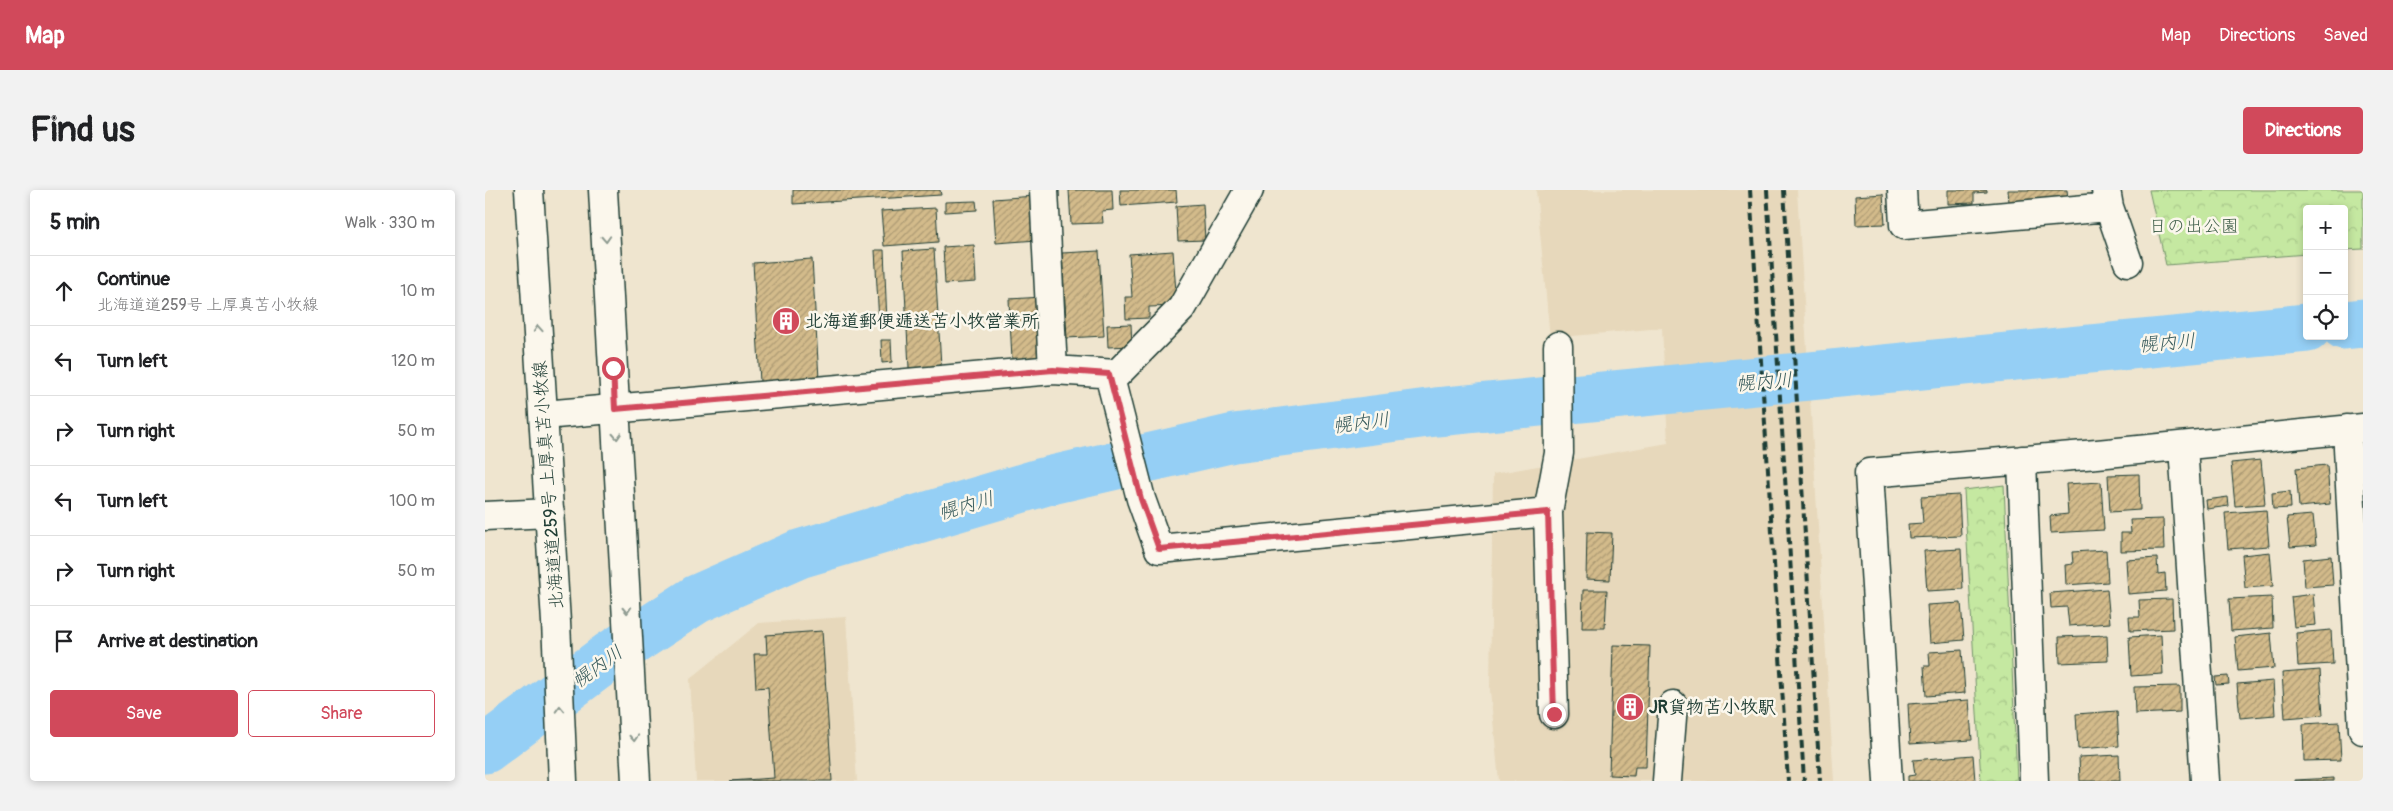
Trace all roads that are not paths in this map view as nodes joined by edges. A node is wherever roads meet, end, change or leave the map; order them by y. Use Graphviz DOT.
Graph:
graph roads {
  1 [pos="529,190"];
  2 [pos="603,190"];
  3 [pos="1044,190"];
  4 [pos="1249,190"];
  5 [pos="1902,190"];
  6 [pos="2107,199"];
  7 [pos="2128,262"];
  8 [pos="1558,346"];
  9 [pos="1053,370"];
  10 [pos="1114,382"];
  11 [pos="615,409"];
  12 [pos="544,415"];
  13 [pos="2355,429"];
  14 [pos="2183,446"];
  15 [pos="2022,460"];
  16 [pos="550,512"];
  17 [pos="1548,512"];
  18 [pos="485,516"];
  19 [pos="1673,705"];
  20 [pos="1554,714"];
  21 [pos="2363,730"];
  22 [pos="562,769"];
  23 [pos="636,781"];
  24 [pos="1667,781"];
  25 [pos="1888,781"];
  26 [pos="2034,781"];
  27 [pos="2205,781"];
  12 -- 1 [label="street, 北海道道259号 上厚真苫小牧線, one-way"];
  2 -- 11 [label="street, one-way"];
  3 -- 9 [label="street"];
  4 -- 10 [label="street"];
  5 -- 6 [label="street"];
  6 -- 7 [label="street"];
  8 -- 17 [label="street"];
  9 -- 10 [label="street"];
  9 -- 11 [label="street"];
  10 -- 17 [label="street"];
  11 -- 12 [label="street"];
  11 -- 23 [label="street, one-way"];
  12 -- 16 [label="street, 北海道道259号 上厚真苫小牧線"];
  13 -- 14 [label="street"];
  13 -- 21 [label="street"];
  14 -- 15 [label="street"];
  14 -- 27 [label="street"];
  15 -- 25 [label="street"];
  15 -- 26 [label="street"];
  16 -- 18 [label="street"];
  22 -- 16 [label="street, 北海道道259号 上厚真苫小牧線, one-way"];
  17 -- 20 [label="street"];
  19 -- 24 [label="street"];
}
